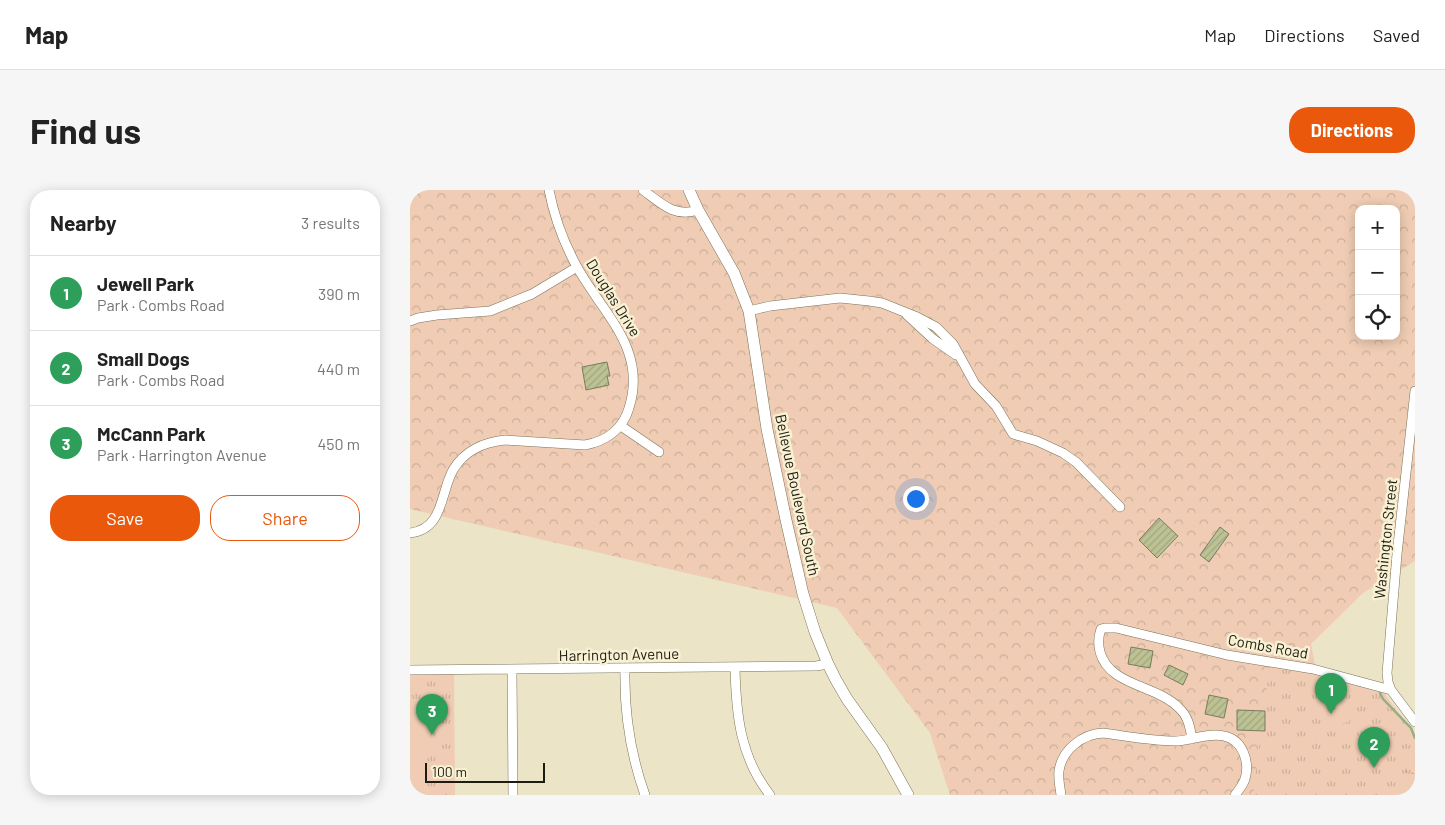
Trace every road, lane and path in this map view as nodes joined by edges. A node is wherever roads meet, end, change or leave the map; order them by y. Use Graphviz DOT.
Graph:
graph roads {
  1 [pos="549,190"];
  2 [pos="643,190"];
  3 [pos="688,190"];
  4 [pos="698,210"];
  5 [pos="577,267"];
  6 [pos="749,311"];
  7 [pos="410,321"];
  8 [pos="1415,390"];
  9 [pos="621,426"];
  10 [pos="659,452"];
  11 [pos="1120,507"];
  12 [pos="410,533"];
  13 [pos="828,664"];
  14 [pos="735,667"];
  15 [pos="625,668"];
  16 [pos="410,670"];
  17 [pos="512,670"];
  18 [pos="1391,690"];
  19 [pos="1415,722"];
  20 [pos="1192,739"];
  21 [pos="1404,772"];
  22 [pos="1415,774"];
  23 [pos="513,795"];
  24 [pos="645,795"];
  25 [pos="770,795"];
  26 [pos="908,795"];
  27 [pos="1061,795"];
  28 [pos="1235,795"];
  1 -- 5 [label="street, Douglas Drive"];
  2 -- 4 [label="street"];
  3 -- 4 [label="street, Bellevue Boulevard South"];
  4 -- 6 [label="street, Bellevue Boulevard South"];
  5 -- 7 [label="street"];
  5 -- 9 [label="street, Douglas Drive"];
  6 -- 11 [label="street"];
  6 -- 13 [label="street, Bellevue Boulevard South"];
  8 -- 18 [label="street, Washington Street"];
  9 -- 10 [label="street"];
  9 -- 12 [label="street"];
  13 -- 14 [label="street, Harrington Avenue"];
  13 -- 26 [label="street, Bellevue Boulevard South"];
  14 -- 15 [label="street, Harrington Avenue"];
  14 -- 25 [label="street"];
  15 -- 17 [label="street, Harrington Avenue"];
  15 -- 24 [label="street"];
  16 -- 17 [label="street, Harrington Avenue"];
  17 -- 23 [label="street"];
  18 -- 19 [label="street"];
  18 -- 20 [label="street, Combs Road"];
  20 -- 27 [label="street"];
  20 -- 28 [label="street"];
  21 -- 22 [label="path"];
}
